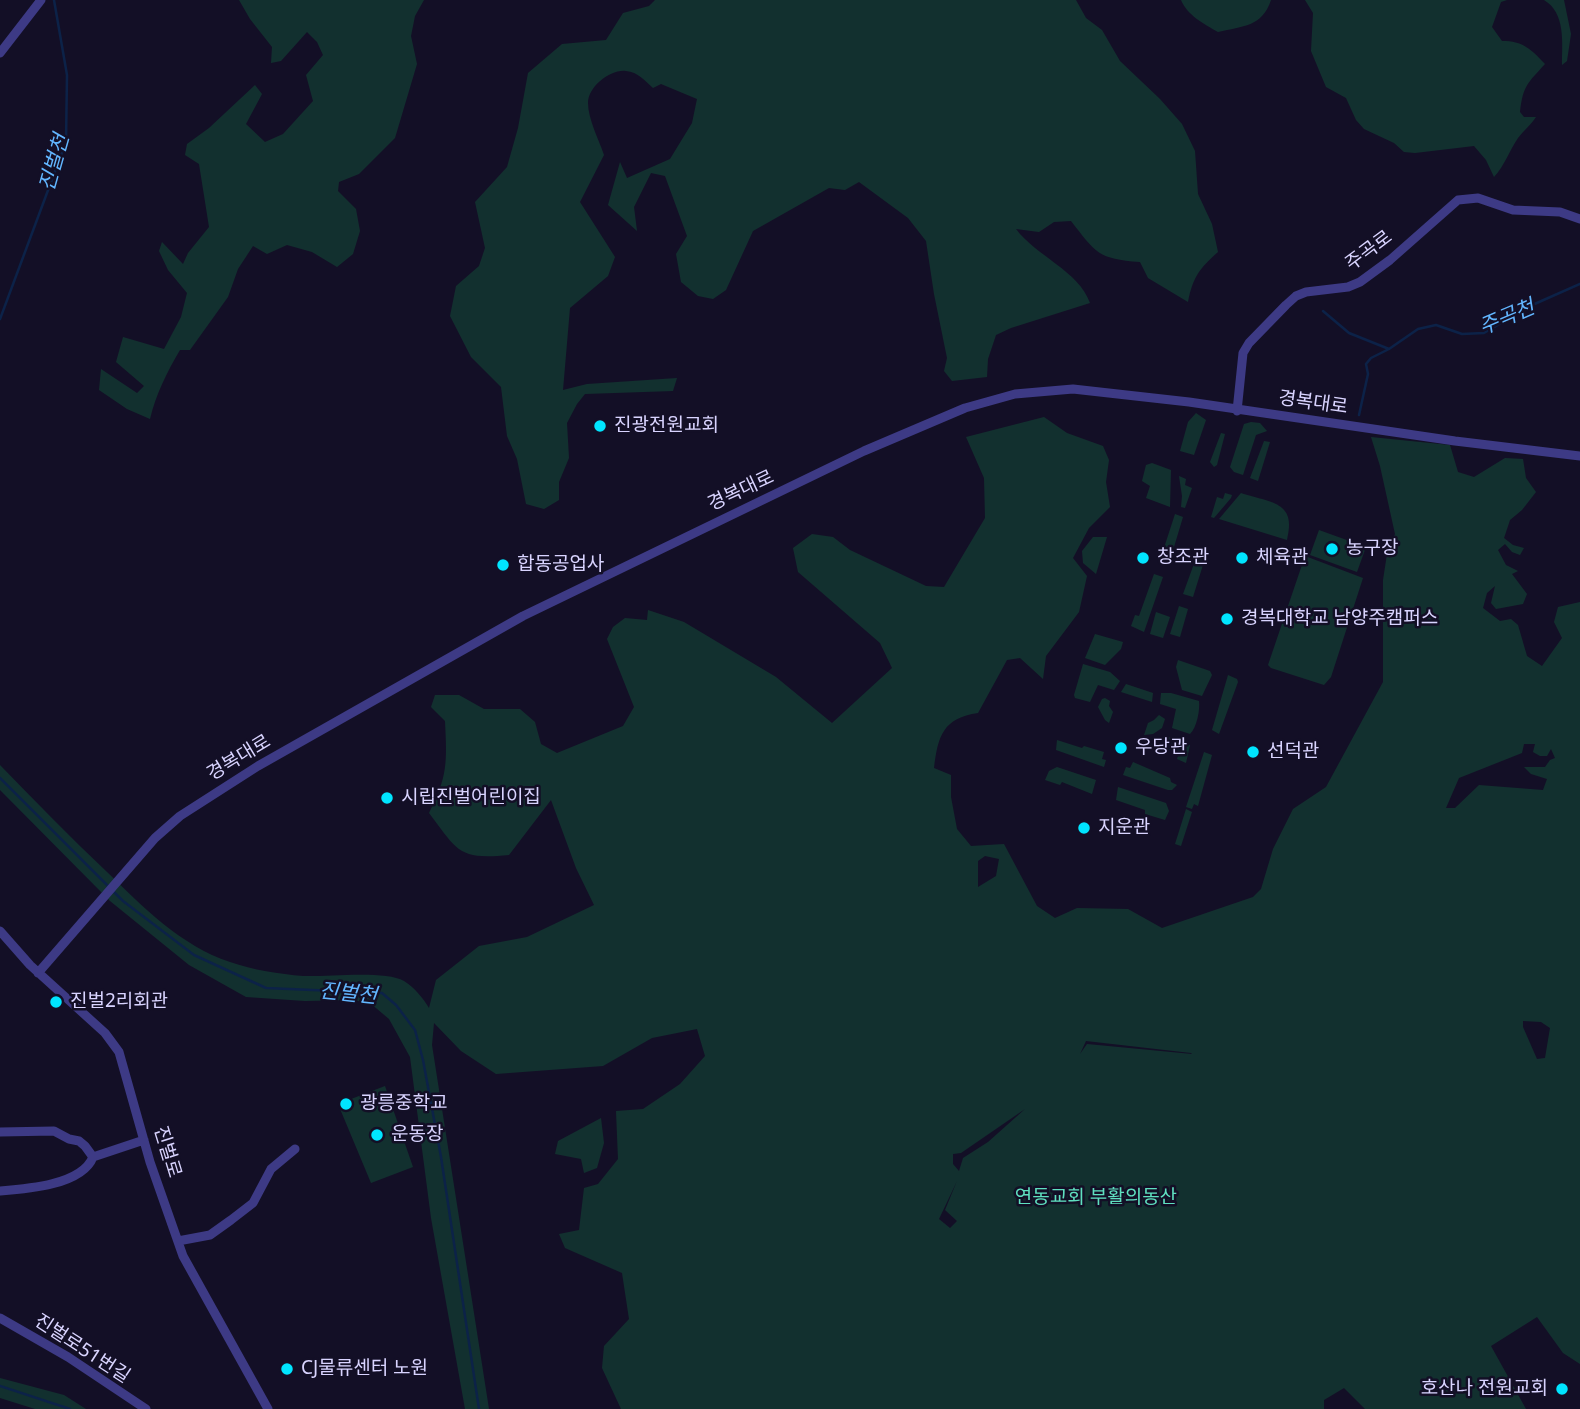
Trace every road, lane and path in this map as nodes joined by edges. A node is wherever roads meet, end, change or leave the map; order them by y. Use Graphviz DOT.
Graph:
graph roads {
  1 [pos="38,4"];
  2 [pos="0,53"];
  3 [pos="1580,219"];
  4 [pos="1237,411"];
  5 [pos="1580,456"];
  6 [pos="0,932"];
  7 [pos="38,973"];
  8 [pos="0,1132"];
  9 [pos="144,1140"];
  10 [pos="295,1149"];
  11 [pos="93,1157"];
  12 [pos="0,1191"];
  13 [pos="178,1241"];
  14 [pos="0,1318"];
  15 [pos="146,1409"];
  16 [pos="268,1409"];
  1 -- 2 [label="street"];
  3 -- 4 [label="street, 주곡로"];
  4 -- 5 [label="street, 경복대로"];
  4 -- 7 [label="street, 경복대로"];
  6 -- 7 [label="street, 진벌로"];
  7 -- 9 [label="street, 진벌로"];
  8 -- 11 [label="street"];
  9 -- 11 [label="street"];
  9 -- 13 [label="street, 진벌로"];
  10 -- 13 [label="street"];
  11 -- 12 [label="street"];
  13 -- 16 [label="street, 진벌로"];
  14 -- 15 [label="street, 진벌로51번길"];
}
